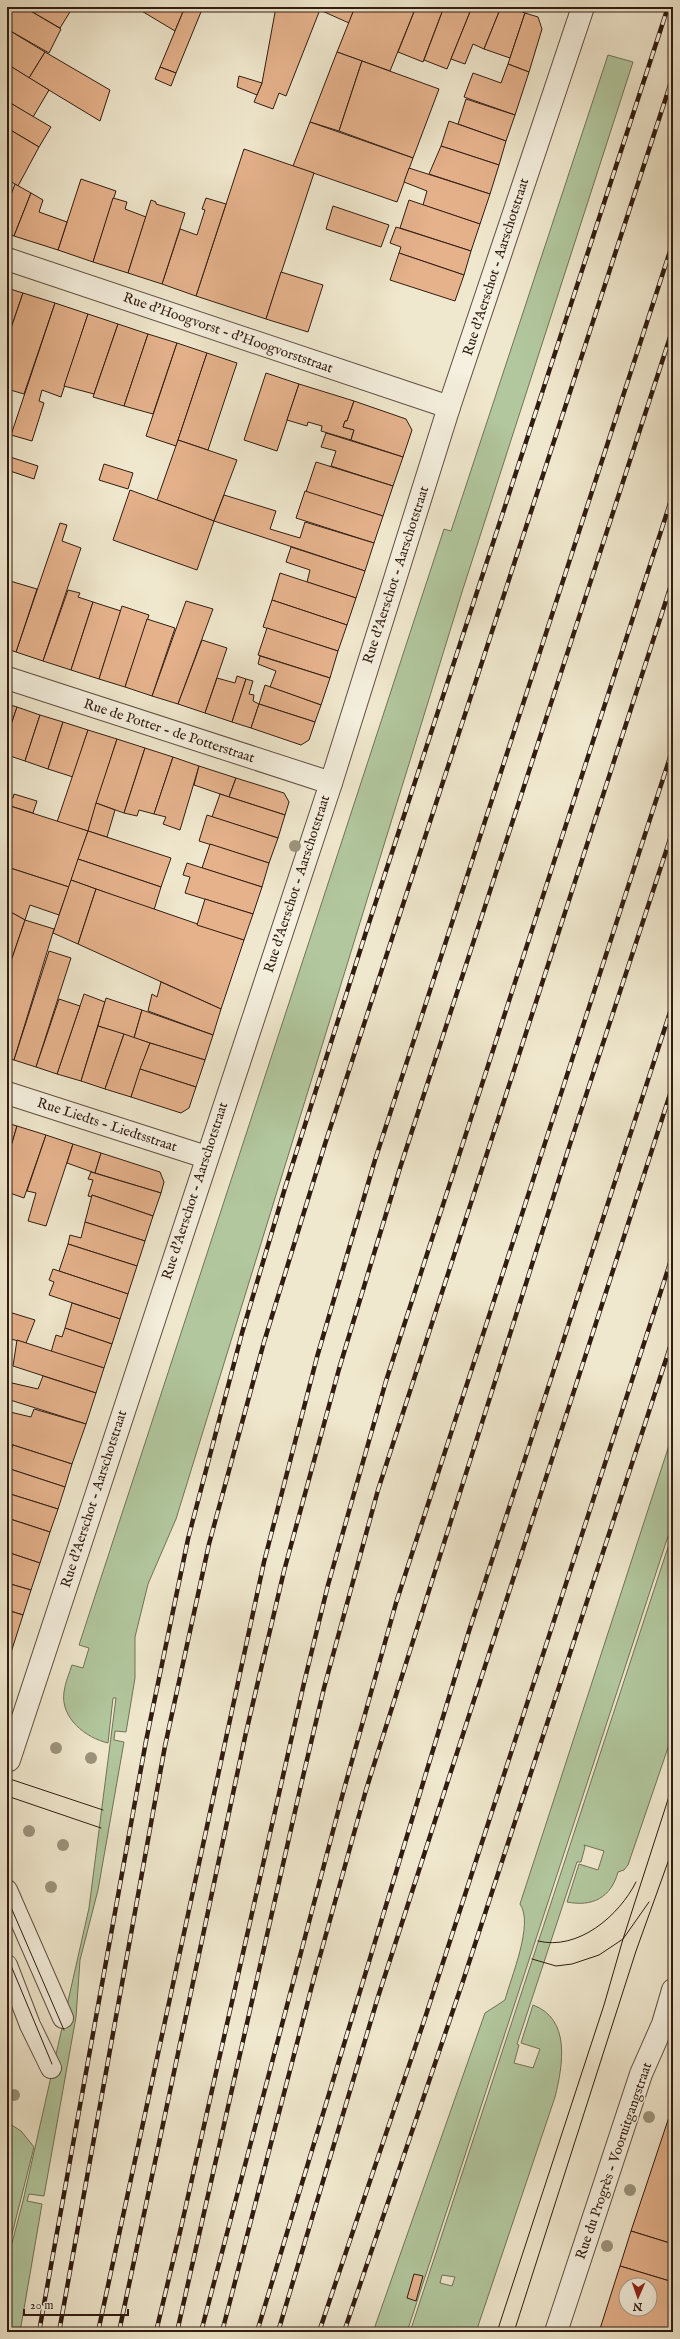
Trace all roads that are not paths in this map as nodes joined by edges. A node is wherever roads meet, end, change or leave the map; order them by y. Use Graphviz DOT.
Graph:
graph roads {
  1 [pos="583,7"];
  2 [pos="7,259"];
  3 [pos="450,407"];
  4 [pos="7,678"];
  5 [pos="331,783"];
  6 [pos="7,1093"];
  7 [pos="206,1157"];
  8 [pos="8,1759"];
  9 [pos="7,1890"];
  10 [pos="7,1965"];
  11 [pos="673,1990"];
  12 [pos="63,2018"];
  13 [pos="51,2068"];
  14 [pos="556,2332"];
  1 -- 3 [label="street, Rue d'Aerschot - Aarschotstraat"];
  2 -- 3 [label="street, Rue d'Hoogvorst - d'Hoogvorststraat"];
  3 -- 5 [label="street, Rue d'Aerschot - Aarschotstraat"];
  4 -- 5 [label="street, Rue de Potter - de Potterstraat"];
  5 -- 7 [label="street, Rue d'Aerschot - Aarschotstraat"];
  6 -- 7 [label="street, Rue Liedts - Liedtsstraat"];
  7 -- 8 [label="street, Rue d'Aerschot - Aarschotstraat"];
  9 -- 12 [label="lane"];
  10 -- 13 [label="lane"];
  11 -- 14 [label="street, Rue du Progrès - Vooruitgangstraat"];
}
